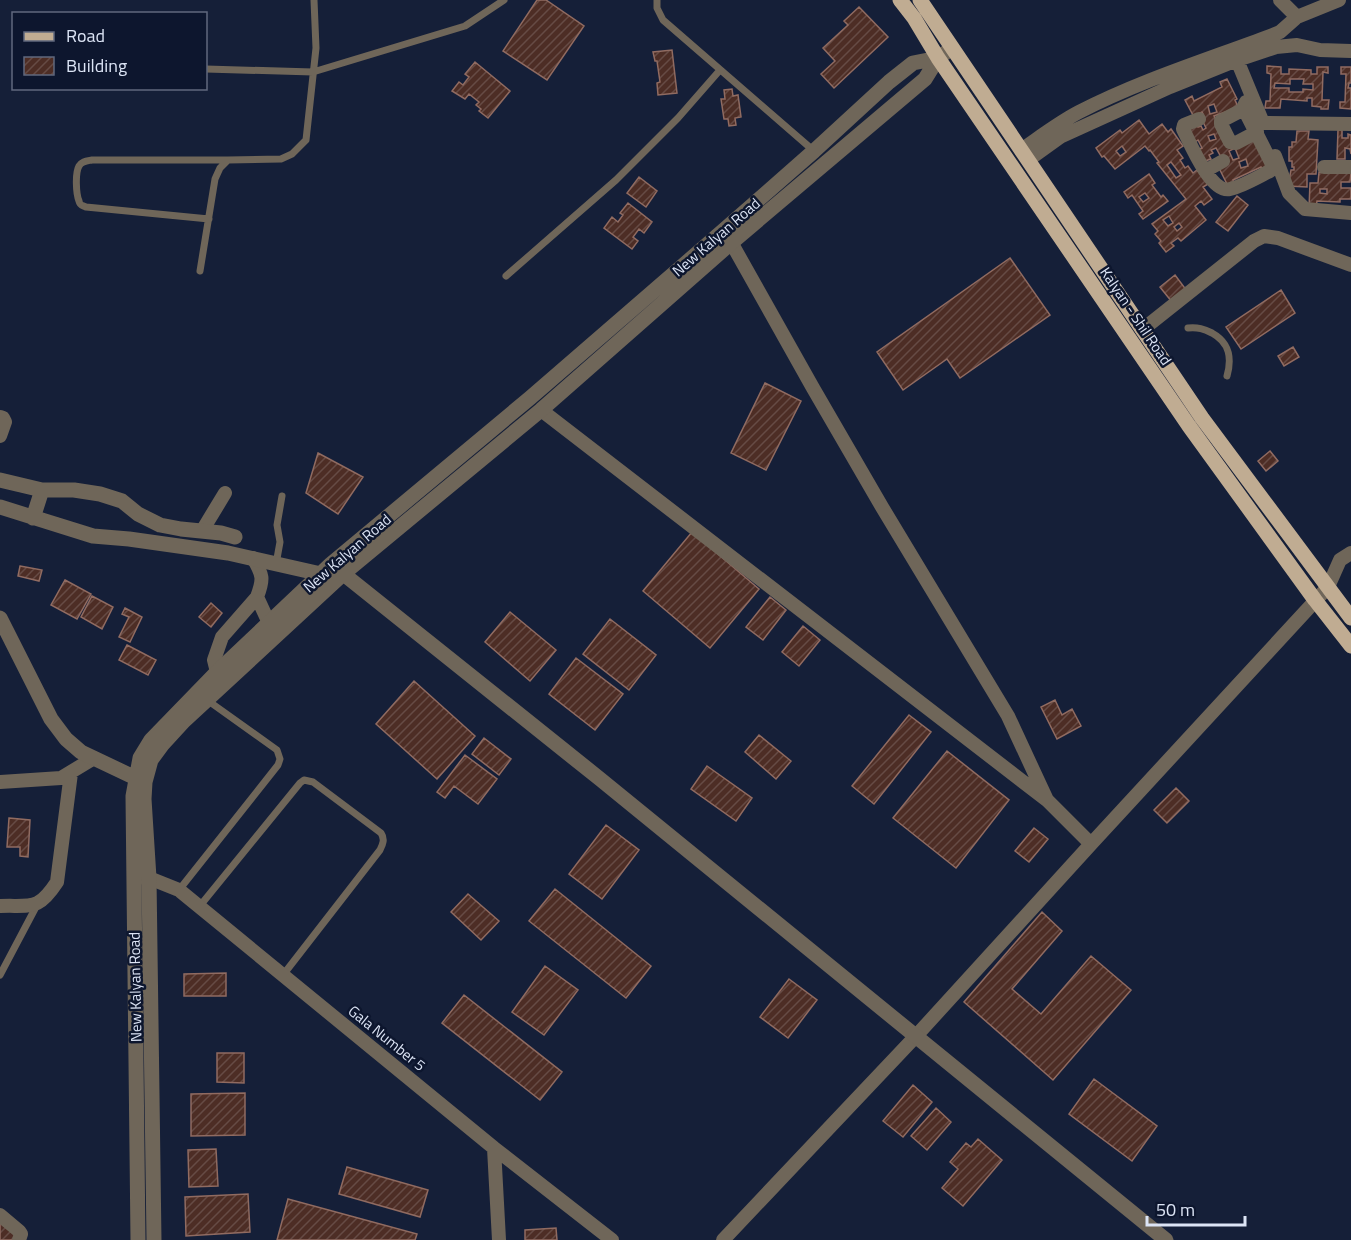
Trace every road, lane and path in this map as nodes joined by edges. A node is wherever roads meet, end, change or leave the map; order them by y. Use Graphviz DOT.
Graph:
graph roads {
  1 [pos="314,0"];
  2 [pos="504,0"];
  3 [pos="657,0"];
  4 [pos="900,0"];
  5 [pos="920,0"];
  6 [pos="1281,0"];
  7 [pos="1339,0"];
  8 [pos="1297,17"];
  9 [pos="952,48"];
  10 [pos="1351,51"];
  11 [pos="938,58"];
  12 [pos="1236,60"];
  13 [pos="207,69"];
  14 [pos="720,70"];
  15 [pos="313,72"];
  16 [pos="1249,104"];
  17 [pos="1199,119"];
  18 [pos="1351,124"];
  19 [pos="1260,128"];
  20 [pos="814,151"];
  21 [pos="1024,155"];
  22 [pos="228,160"];
  23 [pos="1223,161"];
  24 [pos="1324,166"];
  25 [pos="1351,167"];
  26 [pos="1205,171"];
  27 [pos="1351,213"];
  28 [pos="209,219"];
  29 [pos="728,237"];
  30 [pos="1351,265"];
  31 [pos="200,271"];
  32 [pos="507,276"];
  33 [pos="1188,328"];
  34 [pos="1142,330"];
  35 [pos="1227,376"];
  36 [pos="541,410"];
  37 [pos="0,417"];
  38 [pos="0,436"];
  39 [pos="0,480"];
  40 [pos="42,490"];
  41 [pos="225,494"];
  42 [pos="282,496"];
  43 [pos="0,507"];
  44 [pos="33,518"];
  45 [pos="181,529"];
  46 [pos="202,531"];
  47 [pos="235,537"];
  48 [pos="179,546"];
  49 [pos="1351,553"];
  50 [pos="253,558"];
  51 [pos="282,565"];
  52 [pos="332,571"];
  53 [pos="1328,587"];
  54 [pos="257,597"];
  55 [pos="1315,600"];
  56 [pos="298,606"];
  57 [pos="0,618"];
  58 [pos="1351,618"];
  59 [pos="269,623"];
  60 [pos="1351,646"];
  61 [pos="217,672"];
  62 [pos="206,700"];
  63 [pos="94,758"];
  64 [pos="71,773"];
  65 [pos="140,780"];
  66 [pos="0,782"];
  67 [pos="1048,801"];
  68 [pos="1091,844"];
  69 [pos="141,877"];
  70 [pos="179,890"];
  71 [pos="37,905"];
  72 [pos="0,906"];
  73 [pos="199,907"];
  74 [pos="0,975"];
  75 [pos="283,975"];
  76 [pos="916,1036"];
  77 [pos="494,1148"];
  78 [pos="0,1215"];
  79 [pos="19,1240"];
  80 [pos="138,1240"];
  81 [pos="154,1240"];
  82 [pos="499,1240"];
  83 [pos="612,1240"];
  84 [pos="723,1240"];
  85 [pos="1166,1240"];
  1 -- 15 [label="lane"];
  2 -- 15 [label="lane"];
  3 -- 14 [label="lane"];
  4 -- 11 [label="main road, Kalyan - Shil Road"];
  5 -- 9 [label="main road, Kalyan - Shil Road"];
  6 -- 8 [label="street"];
  7 -- 8 [label="street"];
  8 -- 21 [label="street"];
  9 -- 11 [label="street, New Kalyan Road"];
  9 -- 21 [label="main road, Kalyan - Shil Road"];
  10 -- 12 [label="street"];
  11 -- 20 [label="street, New Kalyan Road"];
  11 -- 29 [label="street, New Kalyan Road"];
  11 -- 55 [label="main road, Kalyan - Shil Road"];
  12 -- 16 [label="street"];
  12 -- 21 [label="street"];
  13 -- 15 [label="lane"];
  14 -- 20 [label="lane"];
  14 -- 32 [label="lane"];
  15 -- 22 [label="lane"];
  16 -- 19 [label="street"];
  16 -- 19 [label="street"];
  17 -- 26 [label="street"];
  18 -- 19 [label="street"];
  19 -- 26 [label="street"];
  19 -- 27 [label="street"];
  20 -- 29 [label="street, New Kalyan Road"];
  21 -- 34 [label="main road, Kalyan - Shil Road"];
  22 -- 28 [label="lane"];
  22 -- 28 [label="lane"];
  23 -- 26 [label="street"];
  24 -- 25 [label="street"];
  28 -- 31 [label="lane"];
  29 -- 36 [label="street, New Kalyan Road"];
  29 -- 52 [label="street, New Kalyan Road"];
  29 -- 67 [label="street"];
  30 -- 34 [label="street"];
  33 -- 35 [label="lane"];
  34 -- 53 [label="main road, Kalyan - Shil Road"];
  36 -- 52 [label="street, New Kalyan Road"];
  36 -- 67 [label="street"];
  37 -- 38 [label="street"];
  39 -- 40 [label="street"];
  40 -- 44 [label="street"];
  40 -- 45 [label="street"];
  41 -- 46 [label="street"];
  42 -- 51 [label="lane"];
  43 -- 44 [label="street"];
  44 -- 48 [label="street"];
  45 -- 46 [label="street"];
  45 -- 48 [label="street"];
  46 -- 47 [label="street"];
  48 -- 50 [label="street"];
  49 -- 53 [label="street"];
  50 -- 51 [label="street"];
  50 -- 54 [label="street"];
  51 -- 52 [label="street"];
  52 -- 56 [label="street, New Kalyan Road"];
  52 -- 56 [label="street, New Kalyan Road"];
  52 -- 76 [label="street"];
  53 -- 55 [label="street"];
  53 -- 58 [label="main road, Kalyan - Shil Road"];
  54 -- 59 [label="street"];
  54 -- 61 [label="street"];
  55 -- 60 [label="main road, Kalyan - Shil Road"];
  55 -- 68 [label="street"];
  56 -- 59 [label="street, New Kalyan Road"];
  56 -- 62 [label="street, New Kalyan Road"];
  57 -- 63 [label="street"];
  59 -- 61 [label="street, New Kalyan Road"];
  61 -- 65 [label="street, New Kalyan Road"];
  62 -- 65 [label="street, New Kalyan Road"];
  62 -- 70 [label="lane"];
  63 -- 64 [label="street"];
  63 -- 65 [label="street"];
  64 -- 66 [label="street"];
  64 -- 71 [label="street"];
  65 -- 69 [label="street, New Kalyan Road"];
  67 -- 68 [label="street"];
  68 -- 76 [label="street"];
  69 -- 70 [label="street, Gala Number 5"];
  69 -- 80 [label="street, New Kalyan Road"];
  69 -- 81 [label="street"];
  70 -- 73 [label="street, Gala Number 5"];
  71 -- 72 [label="street"];
  71 -- 74 [label="lane"];
  73 -- 75 [label="street, Gala Number 5"];
  73 -- 75 [label="lane"];
  75 -- 77 [label="street, Gala Number 5"];
  76 -- 84 [label="street"];
  76 -- 85 [label="street"];
  77 -- 82 [label="street"];
  77 -- 83 [label="street, Gala Number 5"];
  78 -- 79 [label="street"];
}
